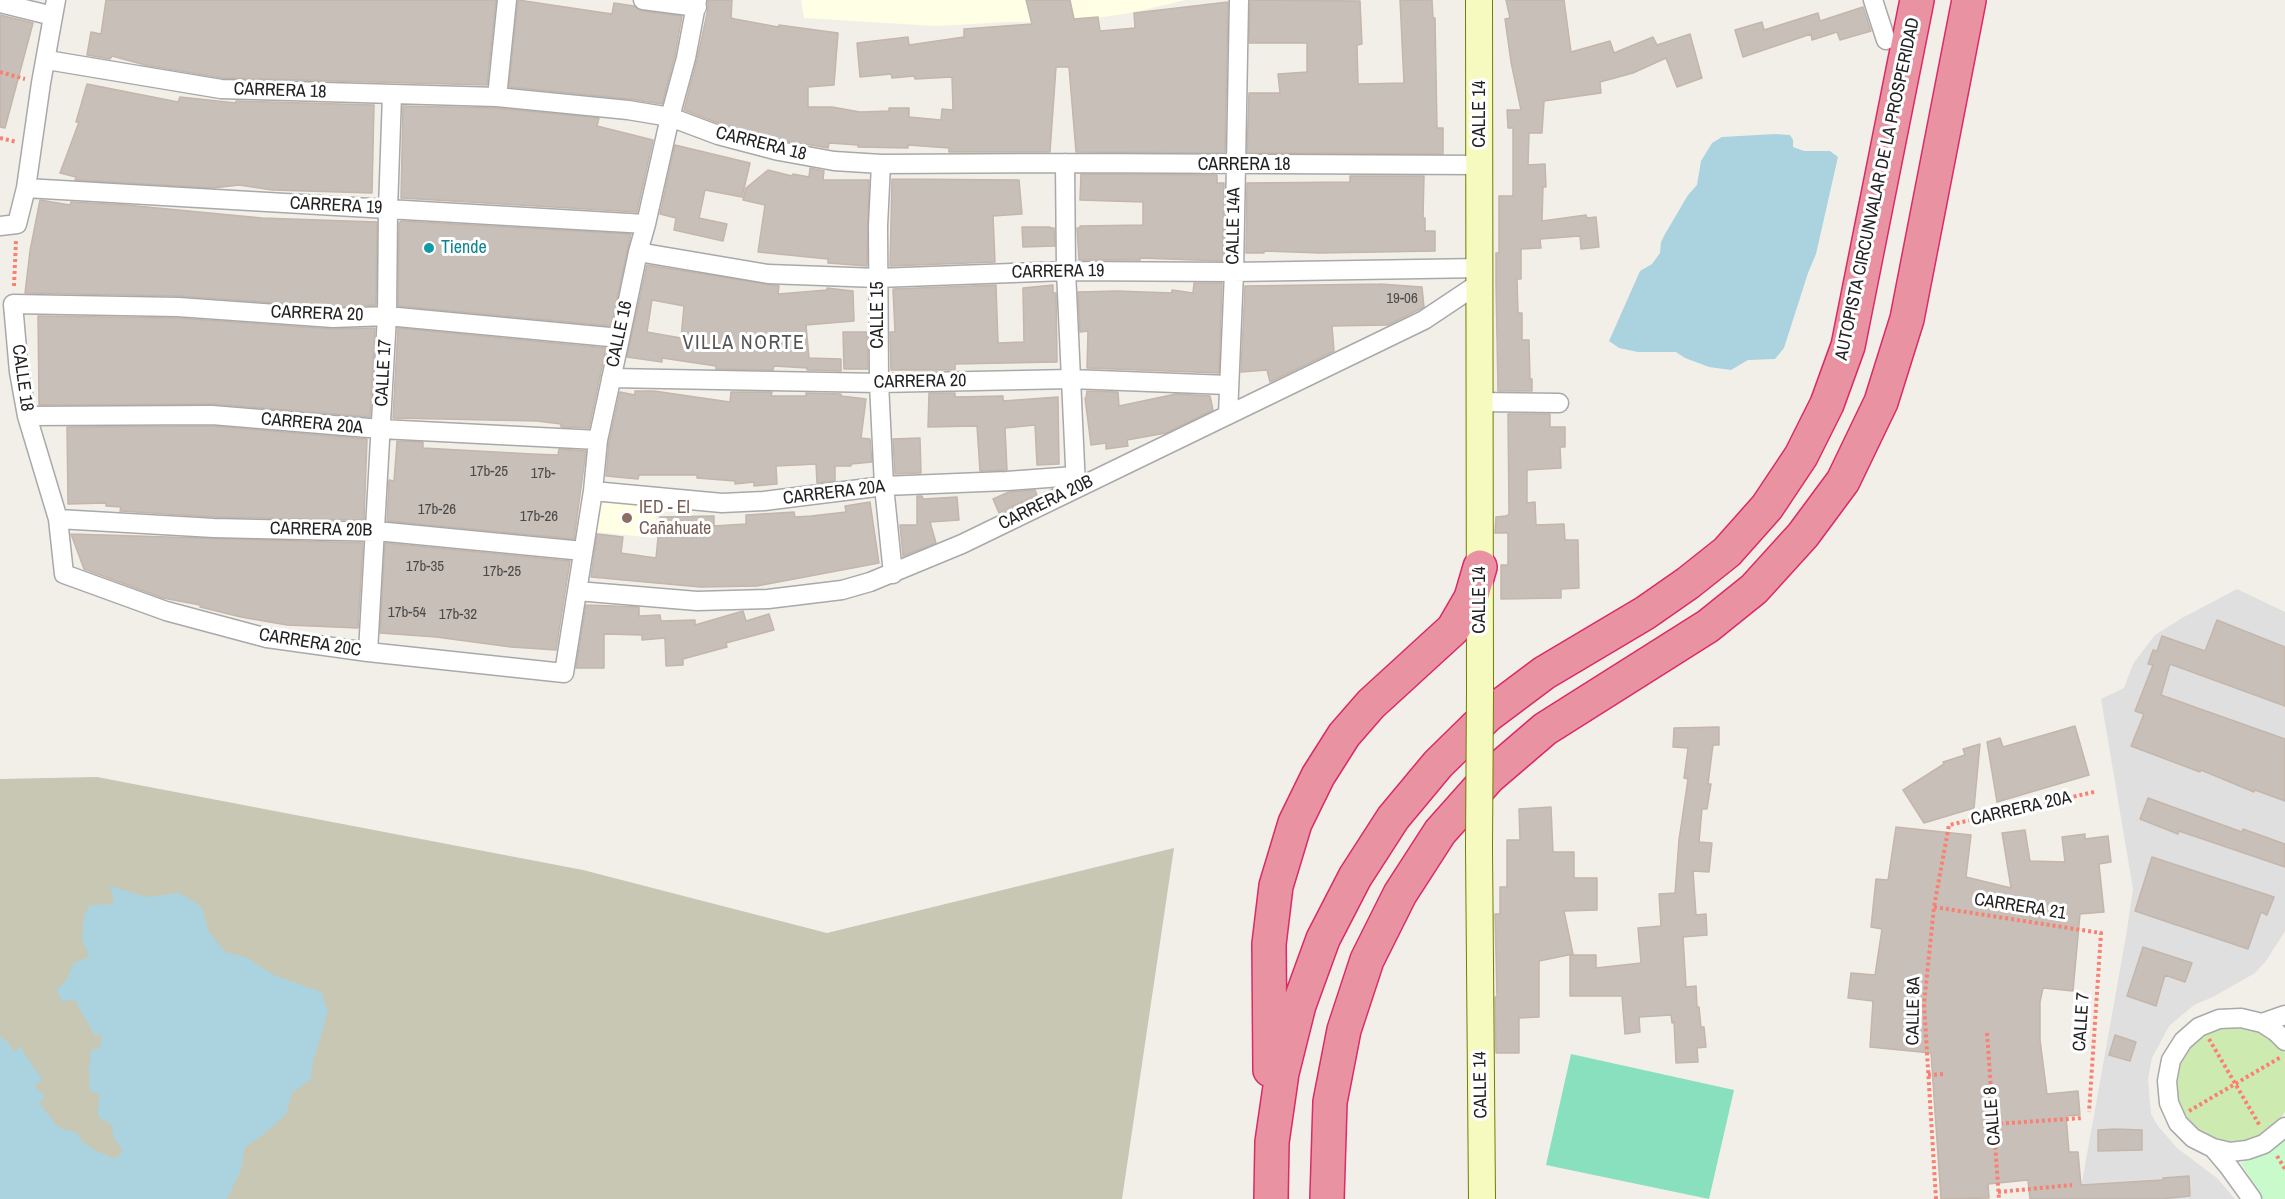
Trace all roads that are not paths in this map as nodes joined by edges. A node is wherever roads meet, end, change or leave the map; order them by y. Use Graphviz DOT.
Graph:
graph roads {
  1 [pos="507,0"];
  2 [pos="643,0"];
  3 [pos="1239,0"];
  4 [pos="1479,0"];
  5 [pos="1873,0"];
  6 [pos="1917,0"];
  7 [pos="1969,0"];
  8 [pos="0,3"];
  9 [pos="697,4"];
  10 [pos="55,8"];
  11 [pos="1886,40"];
  12 [pos="47,60"];
  13 [pos="392,95"];
  14 [pos="497,97"];
  15 [pos="670,117"];
  16 [pos="1065,163"];
  17 [pos="881,164"];
  18 [pos="1235,165"];
  19 [pos="1480,165"];
  20 [pos="26,188"];
  21 [pos="388,209"];
  22 [pos="646,224"];
  23 [pos="9,225"];
  24 [pos="638,252"];
  25 [pos="1066,271"];
  26 [pos="1234,272"];
  27 [pos="1481,275"];
  28 [pos="878,278"];
  29 [pos="12,304"];
  30 [pos="387,315"];
  31 [pos="620,338"];
  32 [pos="611,378"];
  33 [pos="1071,379"];
  34 [pos="879,382"];
  35 [pos="1228,385"];
  36 [pos="1480,402"];
  37 [pos="1558,403"];
  38 [pos="1228,415"];
  39 [pos="27,416"];
  40 [pos="381,429"];
  41 [pos="598,440"];
  42 [pos="1076,482"];
  43 [pos="884,486"];
  44 [pos="593,491"];
  45 [pos="58,519"];
  46 [pos="375,532"];
  47 [pos="583,551"];
  48 [pos="1480,567"];
  49 [pos="64,574"];
  50 [pos="893,574"];
  51 [pos="577,591"];
  52 [pos="368,652"];
  53 [pos="564,673"];
  54 [pos="2285,1015"];
  55 [pos="2262,1023"];
  56 [pos="2285,1041"];
  57 [pos="2285,1127"];
  58 [pos="2213,1148"];
  59 [pos="1271,1199"];
  60 [pos="1327,1199"];
  61 [pos="1482,1199"];
  62 [pos="2252,1199"];
  1 -- 14 [label="street"];
  2 -- 9 [label="street"];
  3 -- 18 [label="street, CALLE 14A"];
  4 -- 19 [label="street, CALLE 14"];
  5 -- 11 [label="street"];
  6 -- 59 [label="highway, AUTOPISTA CIRCUNVALAR DE LA PROSPERIDAD"];
  7 -- 60 [label="highway"];
  8 -- 10 [label="street"];
  9 -- 15 [label="street, CALLE 16"];
  10 -- 12 [label="street"];
  12 -- 13 [label="street, CARRERA 18"];
  12 -- 20 [label="street"];
  13 -- 14 [label="street, CARRERA 18"];
  13 -- 21 [label="street, CALLE 17"];
  14 -- 15 [label="street, CARRERA 18"];
  15 -- 17 [label="street, CARRERA 18"];
  15 -- 22 [label="street, CALLE 16"];
  16 -- 17 [label="street, CARRERA 18"];
  16 -- 18 [label="street, CARRERA 18"];
  16 -- 25 [label="street"];
  17 -- 28 [label="street, CALLE 15"];
  18 -- 19 [label="street, CARRERA 18"];
  18 -- 26 [label="street, CALLE 14A"];
  19 -- 27 [label="street, CALLE 14"];
  20 -- 21 [label="street, CARRERA 19"];
  20 -- 23 [label="street"];
  21 -- 22 [label="street, CARRERA 19"];
  21 -- 30 [label="street, CALLE 17"];
  22 -- 24 [label="street, CALLE 16"];
  24 -- 28 [label="street, CARRERA 19"];
  24 -- 31 [label="street, CALLE 16"];
  25 -- 26 [label="street, CARRERA 19"];
  25 -- 28 [label="street, CARRERA 19"];
  25 -- 33 [label="street"];
  26 -- 27 [label="street, CARRERA 19"];
  26 -- 35 [label="street, CALLE 14A"];
  27 -- 36 [label="street, CALLE 14"];
  27 -- 38 [label="street, CARRERA 20B"];
  28 -- 34 [label="street, CALLE 15"];
  29 -- 30 [label="street, CARRERA 20"];
  29 -- 39 [label="street, CALLE 18"];
  30 -- 31 [label="street, CARRERA 20"];
  30 -- 40 [label="street, CALLE 17"];
  31 -- 32 [label="street, CALLE 16"];
  32 -- 34 [label="street, CARRERA 20"];
  32 -- 41 [label="street, CALLE 16"];
  33 -- 34 [label="street, CARRERA 20"];
  33 -- 35 [label="street, CARRERA 20"];
  33 -- 42 [label="street"];
  34 -- 43 [label="street, CALLE 15"];
  35 -- 38 [label="street, CALLE 14A"];
  36 -- 37 [label="street"];
  36 -- 48 [label="street, CALLE 14"];
  38 -- 42 [label="street, CARRERA 20B"];
  39 -- 40 [label="street, CARRERA 20A"];
  39 -- 45 [label="street, CALLE 18"];
  40 -- 41 [label="street, CARRERA 20A"];
  40 -- 46 [label="street, CALLE 17"];
  41 -- 44 [label="street, CALLE 16"];
  42 -- 43 [label="street, CARRERA 20A"];
  42 -- 50 [label="street, CARRERA 20B"];
  43 -- 44 [label="street, CARRERA 20A"];
  43 -- 50 [label="street, CALLE 15"];
  44 -- 47 [label="street, CALLE 16"];
  45 -- 46 [label="street, CARRERA 20B"];
  45 -- 49 [label="street, CALLE 18"];
  46 -- 47 [label="street, CARRERA 20B"];
  46 -- 52 [label="street, CALLE 17"];
  47 -- 51 [label="street, CALLE 16"];
  48 -- 59 [label="highway"];
  48 -- 61 [label="street, CALLE 14, bridge"];
  49 -- 52 [label="street, CARRERA 20C"];
  50 -- 51 [label="street, CARRERA 20B"];
  51 -- 53 [label="street, CALLE 16"];
  52 -- 53 [label="street, CARRERA 20C"];
  54 -- 55 [label="street"];
  55 -- 56 [label="street"];
  55 -- 58 [label="street"];
  57 -- 58 [label="street"];
  58 -- 62 [label="street"];
}
